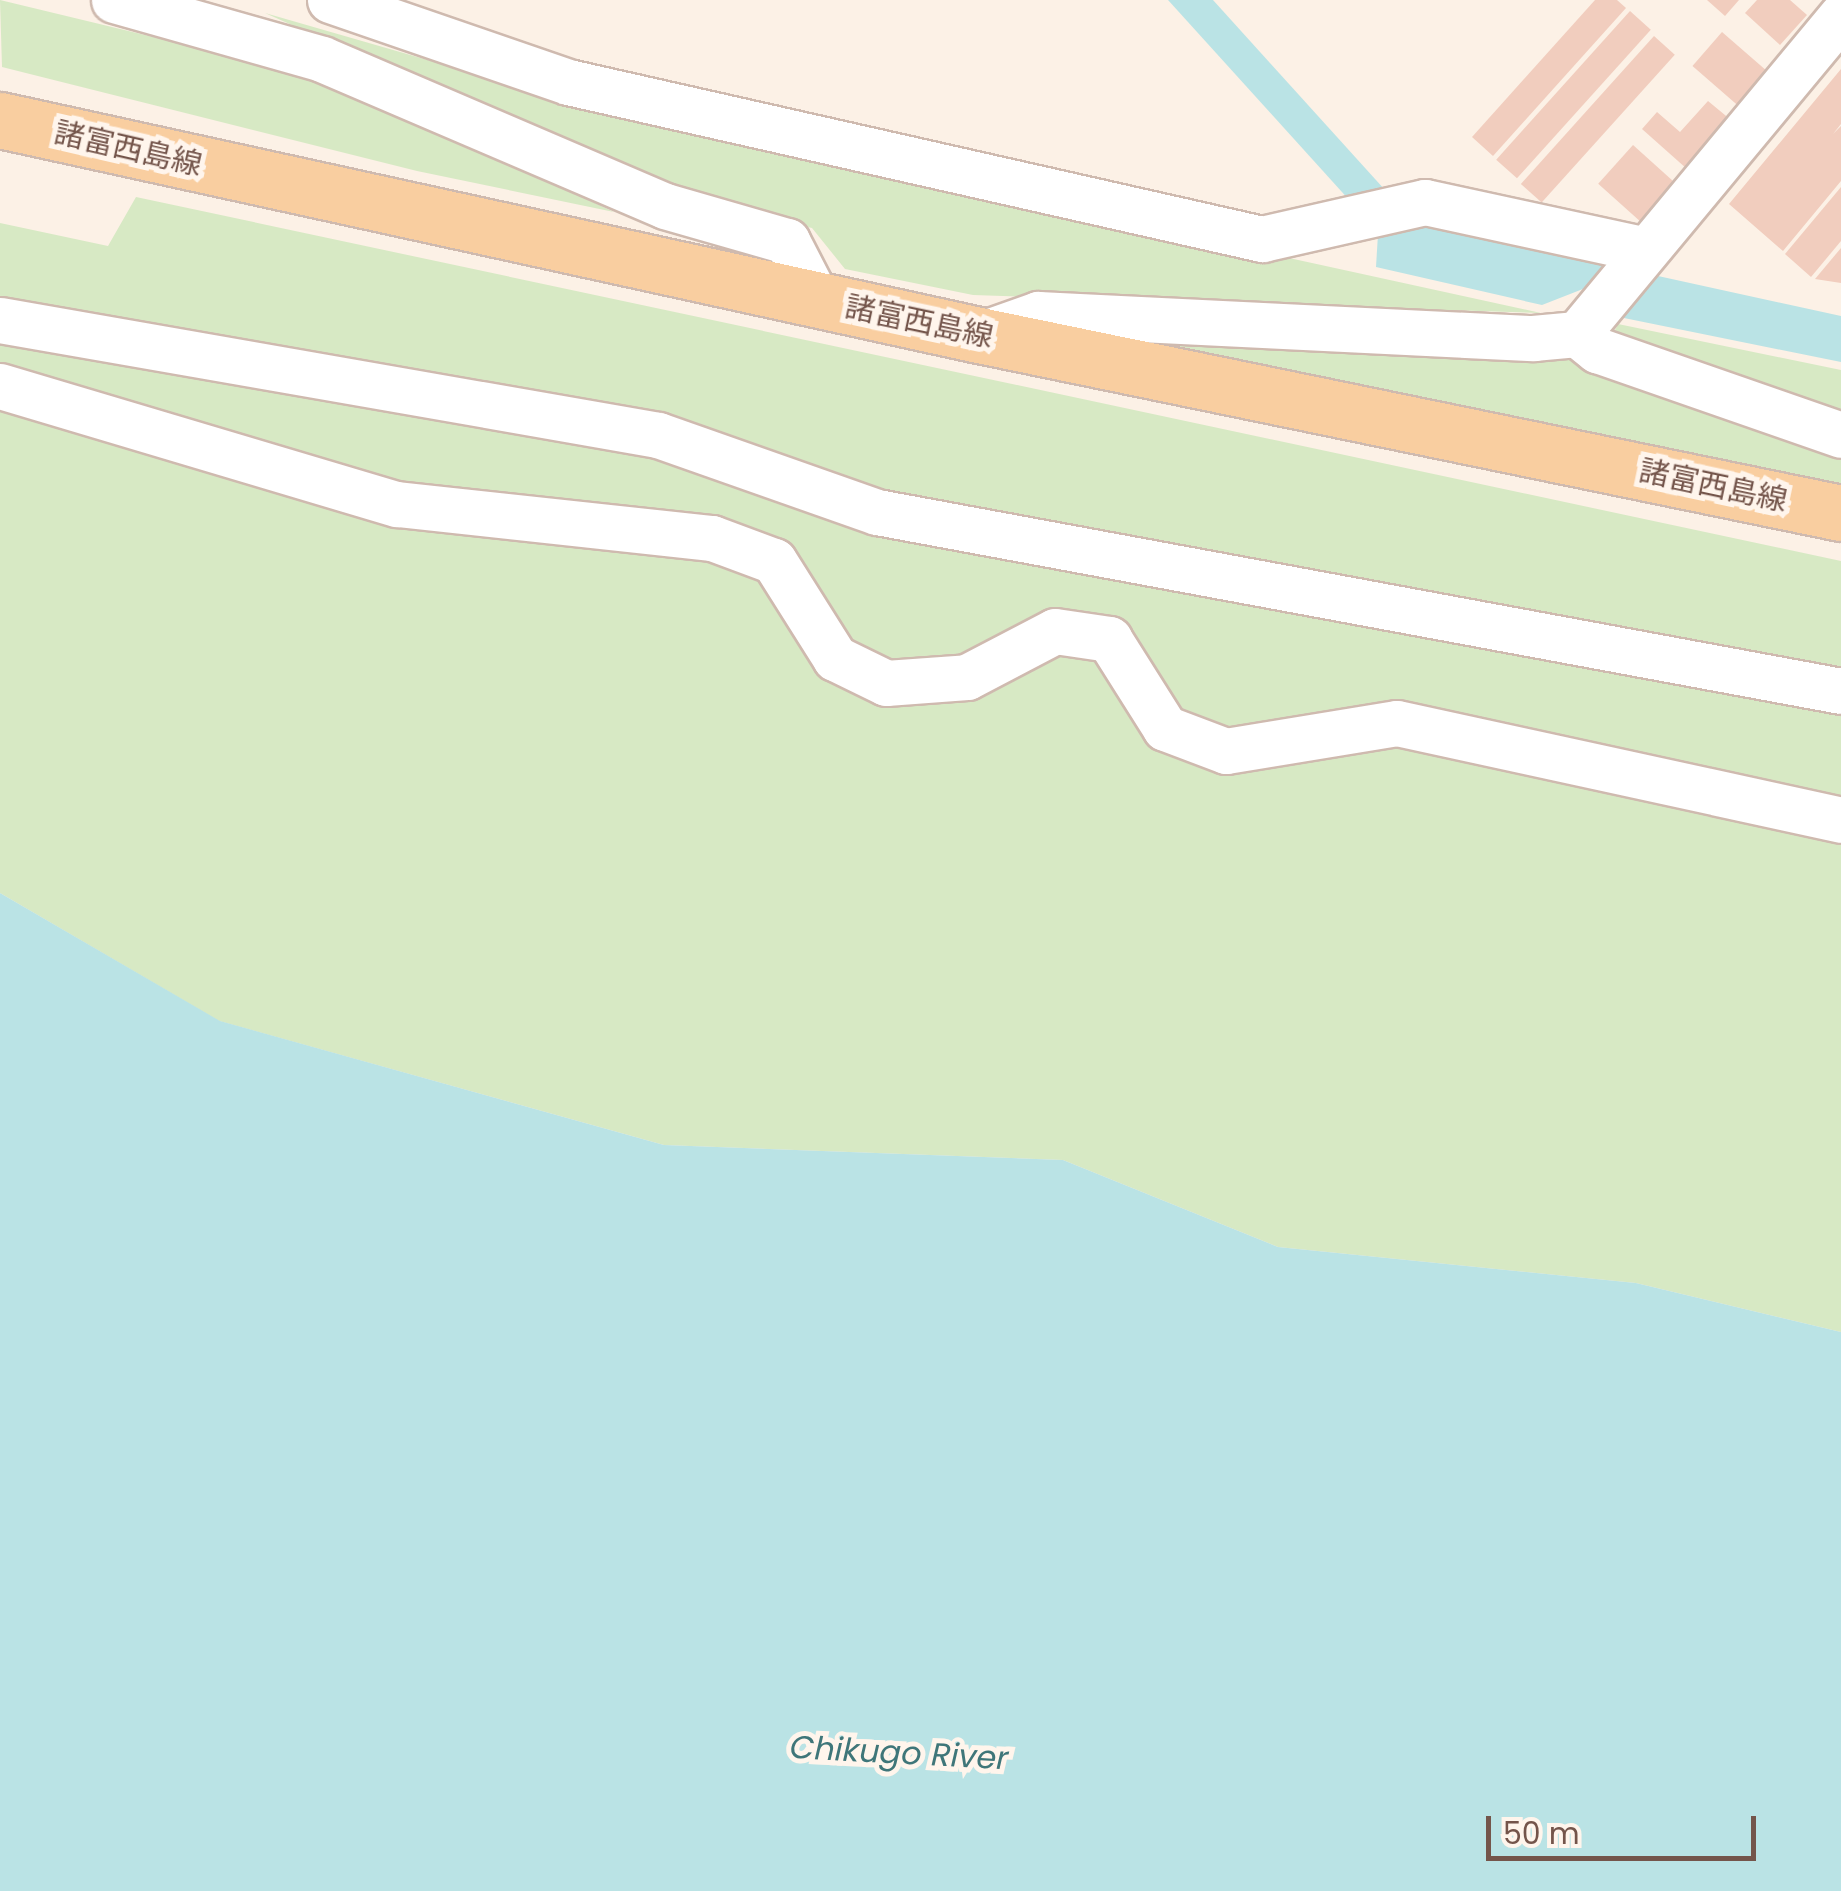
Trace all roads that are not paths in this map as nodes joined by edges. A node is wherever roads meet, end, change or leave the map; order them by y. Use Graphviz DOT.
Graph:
graph roads {
  1 [pos="330,0"];
  2 [pos="129,2"];
  3 [pos="1841,16"];
  4 [pos="0,120"];
  5 [pos="1610,289"];
  6 [pos="816,300"];
  7 [pos="0,320"];
  8 [pos="979,335"];
  9 [pos="0,386"];
  10 [pos="1841,435"];
  11 [pos="1841,513"];
  12 [pos="1841,692"];
  13 [pos="1841,820"];
  1 -- 5 [label="street"];
  2 -- 6 [label="street"];
  3 -- 5 [label="street"];
  4 -- 6 [label="main road, 諸富西島線"];
  5 -- 8 [label="street"];
  5 -- 10 [label="street"];
  6 -- 8 [label="main road, 諸富西島線"];
  7 -- 12 [label="street"];
  8 -- 11 [label="main road, 諸富西島線"];
  9 -- 13 [label="street"];
}
